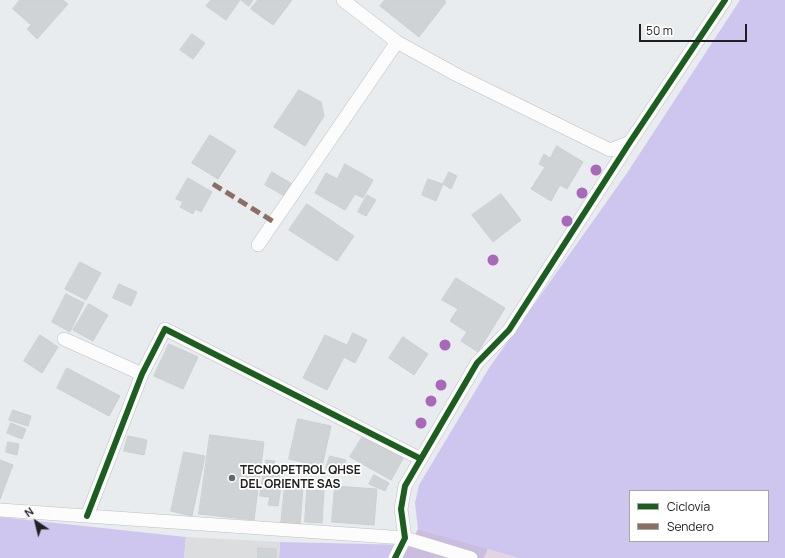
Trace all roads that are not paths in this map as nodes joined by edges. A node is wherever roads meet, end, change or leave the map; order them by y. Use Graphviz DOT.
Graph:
graph roads {
  1 [pos="343,0"];
  2 [pos="725,0"];
  3 [pos="397,42"];
  4 [pos="630,142"];
  5 [pos="610,150"];
  6 [pos="610,174"];
  7 [pos="258,245"];
  8 [pos="64,339"];
  9 [pos="142,374"];
  10 [pos="421,459"];
  11 [pos="0,510"];
  12 [pos="87,516"];
  13 [pos="405,538"];
  14 [pos="395,558"];
  15 [pos="471,558"];
  1 -- 3 [label="street"];
  2 -- 4 [label="street"];
  3 -- 5 [label="street"];
  3 -- 7 [label="street"];
  4 -- 5 [label="street"];
  4 -- 6 [label="street"];
  5 -- 6 [label="street"];
  6 -- 10 [label="street"];
  8 -- 9 [label="street"];
  9 -- 10 [label="street"];
  9 -- 12 [label="street"];
  10 -- 13 [label="street"];
  11 -- 12 [label="street"];
  12 -- 13 [label="street"];
  13 -- 14 [label="street"];
  13 -- 15 [label="street"];
}
